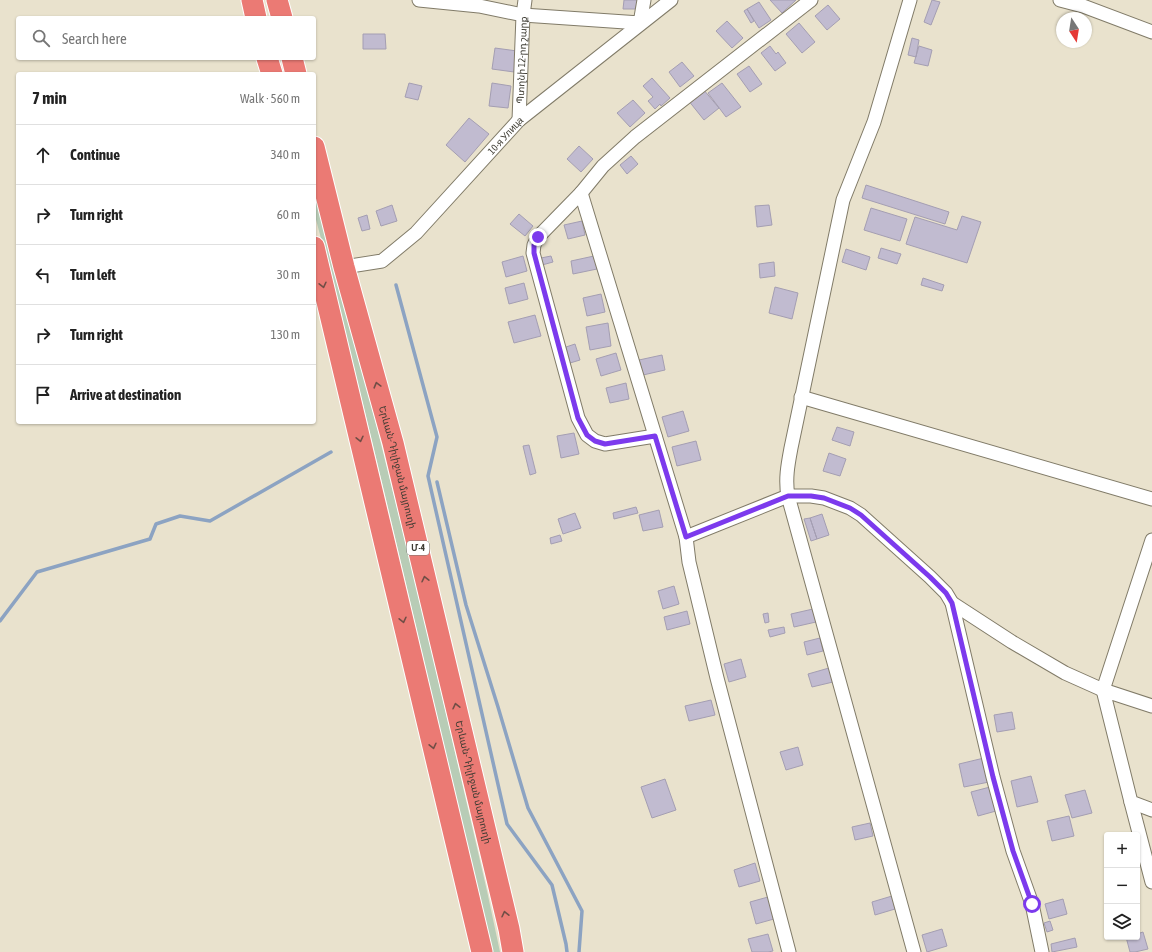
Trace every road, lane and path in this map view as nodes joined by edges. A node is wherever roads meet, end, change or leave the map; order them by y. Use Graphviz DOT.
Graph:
graph roads {
  1 [pos="252,0"];
  2 [pos="277,0"];
  3 [pos="419,0"];
  4 [pos="525,0"];
  5 [pos="644,0"];
  6 [pos="671,0"];
  7 [pos="811,0"];
  8 [pos="910,0"];
  9 [pos="1060,0"];
  10 [pos="523,15"];
  11 [pos="256,16"];
  12 [pos="281,16"];
  13 [pos="640,23"];
  14 [pos="1152,32"];
  15 [pos="268,60"];
  16 [pos="292,60"];
  17 [pos="271,72"];
  18 [pos="296,72"];
  19 [pos="519,120"];
  20 [pos="316,155"];
  21 [pos="581,192"];
  22 [pos="316,255"];
  23 [pos="344,267"];
  24 [pos="801,397"];
  25 [pos="655,436"];
  26 [pos="788,496"];
  27 [pos="1152,499"];
  28 [pos="686,537"];
  29 [pos="1152,540"];
  30 [pos="952,603"];
  31 [pos="1103,690"];
  32 [pos="1152,706"];
  33 [pos="1131,802"];
  34 [pos="1152,810"];
  35 [pos="1152,882"];
  36 [pos="482,952"];
  37 [pos="513,952"];
  38 [pos="790,952"];
  39 [pos="914,952"];
  40 [pos="1042,952"];
  1 -- 11 [label="highway"];
  2 -- 12 [label="highway"];
  3 -- 10 [label="street"];
  4 -- 10 [label="street, Պտղնի 12-րդ շարք"];
  5 -- 13 [label="street"];
  6 -- 13 [label="street, 10-я Улица"];
  7 -- 21 [label="street"];
  8 -- 24 [label="street"];
  9 -- 14 [label="street"];
  10 -- 13 [label="street"];
  10 -- 19 [label="street, Պտղնի 12-րդ շարք"];
  13 -- 19 [label="street, 10-я Улица"];
  15 -- 17 [label="highway"];
  16 -- 18 [label="highway"];
  19 -- 23 [label="street, 10-я Улица"];
  20 -- 23 [label="highway, Երևան-Դիլիջան մայրուղի / Մ-4"];
  21 -- 25 [label="street"];
  21 -- 25 [label="street"];
  22 -- 36 [label="highway, one-way"];
  37 -- 23 [label="highway, Երևան-Դիլիջան մայրուղի / Մ-4, one-way"];
  24 -- 26 [label="street"];
  24 -- 27 [label="street"];
  25 -- 28 [label="street"];
  26 -- 28 [label="street"];
  26 -- 30 [label="street"];
  26 -- 39 [label="street"];
  28 -- 38 [label="street"];
  29 -- 31 [label="street"];
  30 -- 31 [label="street"];
  30 -- 40 [label="street"];
  31 -- 32 [label="street"];
  31 -- 33 [label="street"];
  33 -- 34 [label="street"];
  33 -- 35 [label="street"];
}
